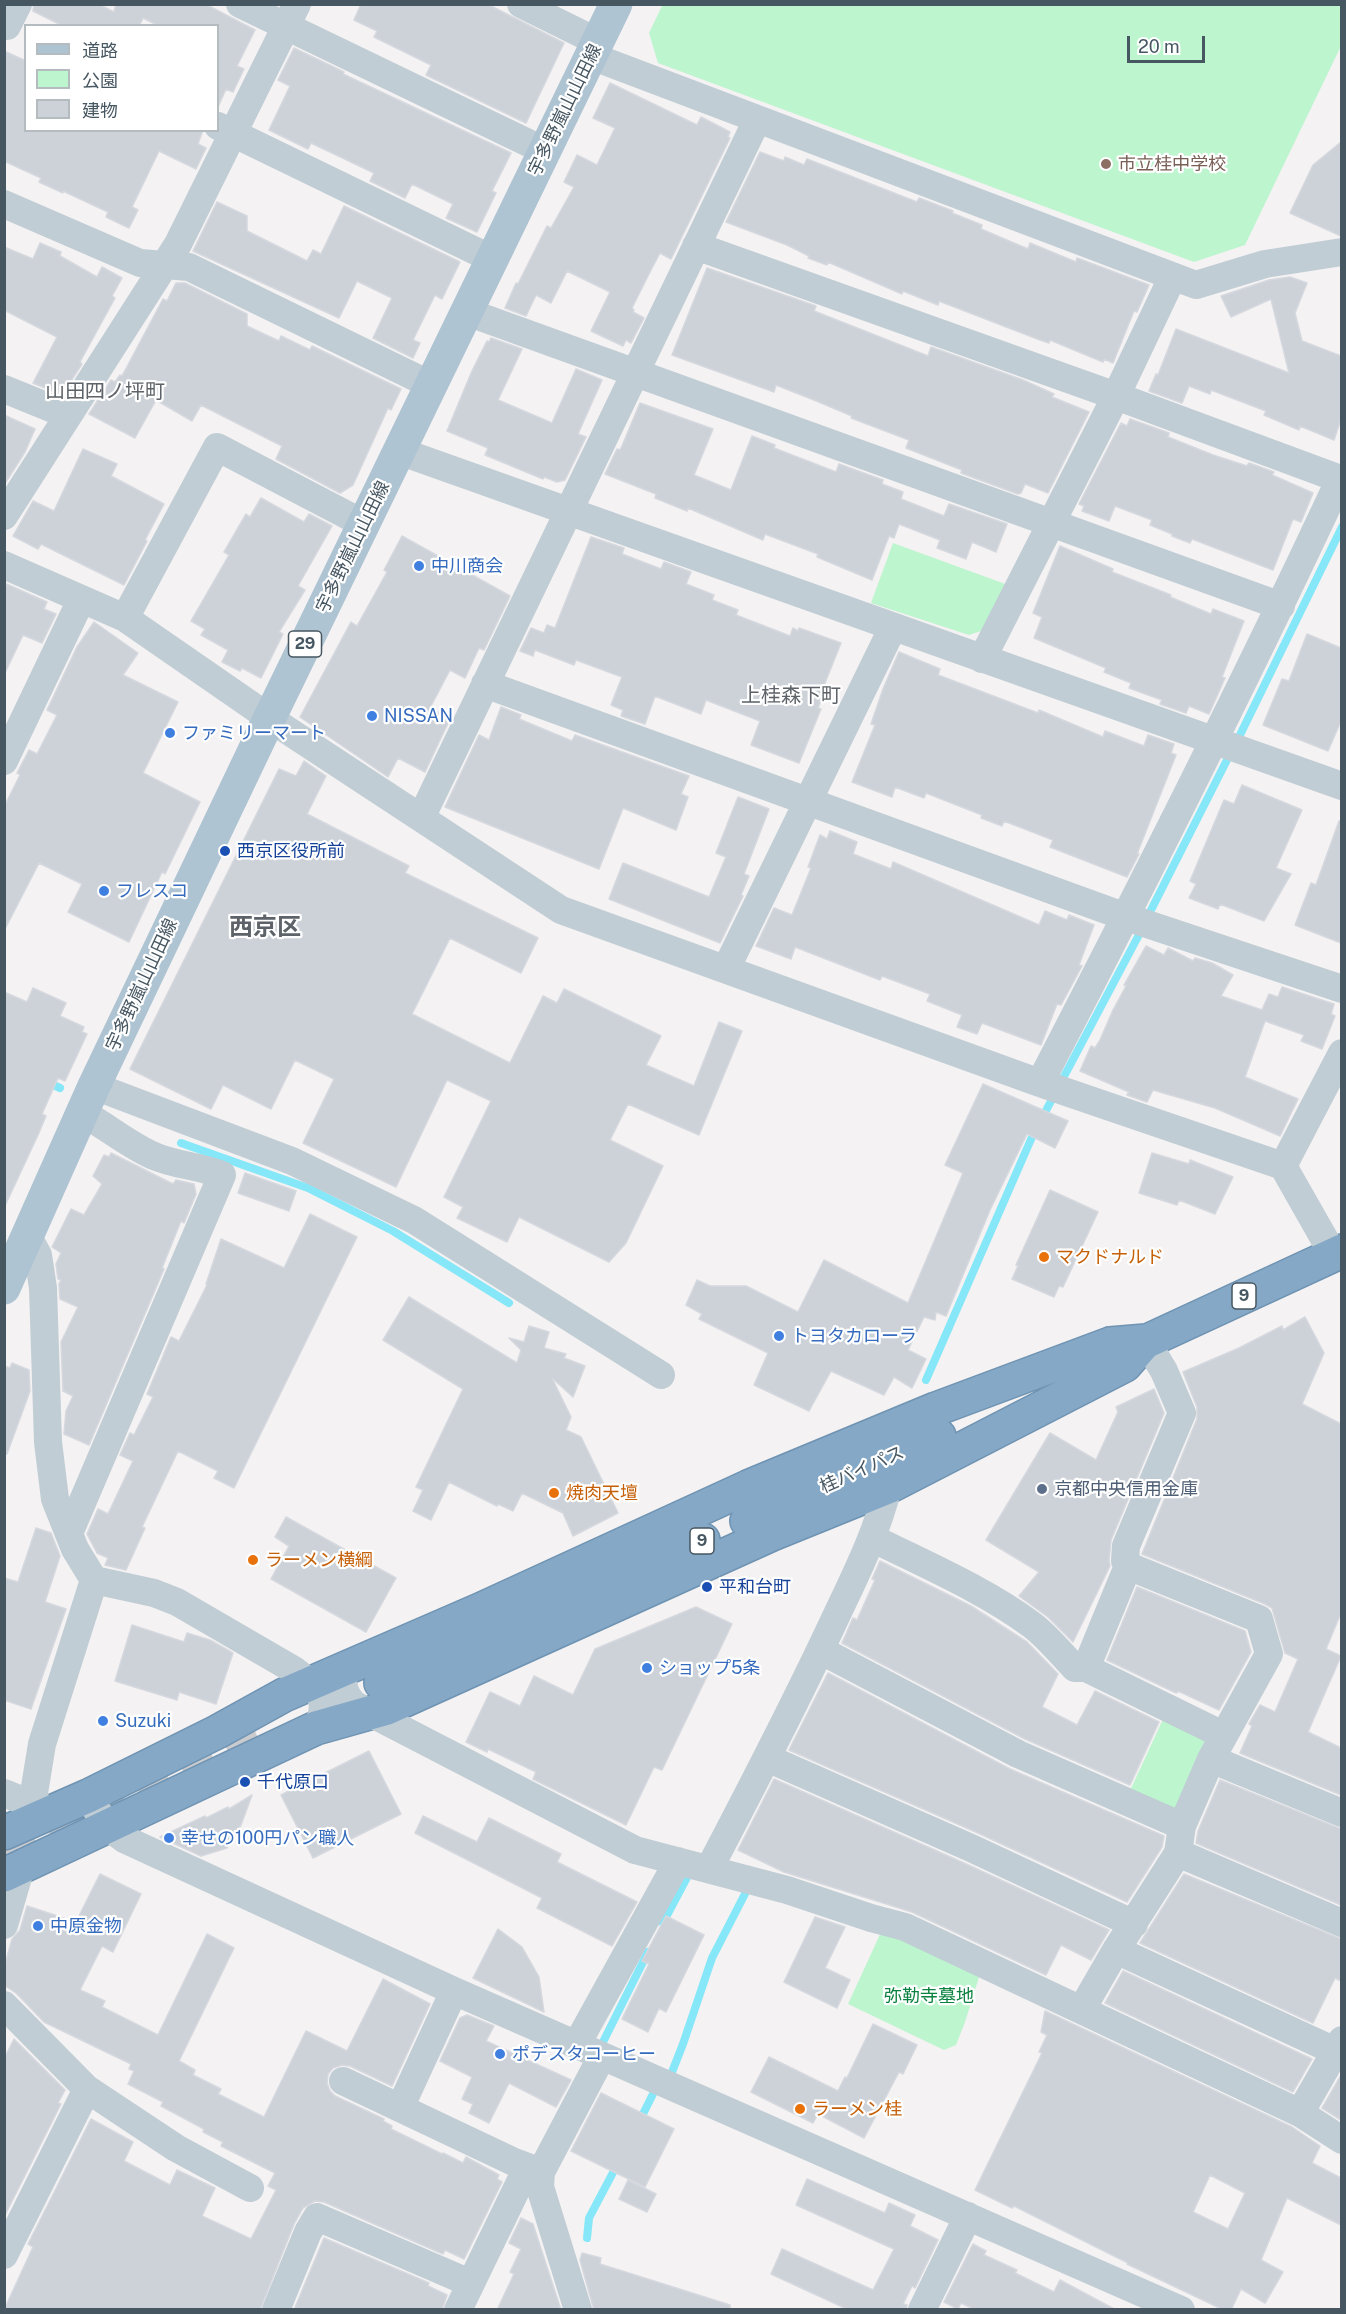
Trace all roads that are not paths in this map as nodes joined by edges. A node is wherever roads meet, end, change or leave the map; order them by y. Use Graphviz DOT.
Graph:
graph roads {
  1 [pos="240,4"];
  2 [pos="521,4"];
  3 [pos="616,4"];
  4 [pos="292,16"];
  5 [pos="595,49"];
  6 [pos="757,120"];
  7 [pos="225,130"];
  8 [pos="545,151"];
  9 [pos="4,204"];
  10 [pos="696,246"];
  11 [pos="1341,252"];
  12 [pos="492,259"];
  13 [pos="164,266"];
  14 [pos="1172,278"];
  15 [pos="467,312"];
  16 [pos="635,373"];
  17 [pos="431,385"];
  18 [pos="4,389"];
  19 [pos="1116,396"];
  20 [pos="68,416"];
  21 [pos="399,451"];
  22 [pos="569,511"];
  23 [pos="4,516"];
  24 [pos="1052,523"];
  25 [pos="364,524"];
  26 [pos="4,565"];
  27 [pos="81,600"];
  28 [pos="1281,606"];
  29 [pos="125,618"];
  30 [pos="893,627"];
  31 [pos="982,659"];
  32 [pos="485,684"];
  33 [pos="270,717"];
  34 [pos="1213,741"];
  35 [pos="4,761"];
  36 [pos="1341,786"];
  37 [pos="808,801"];
  38 [pos="421,818"];
  39 [pos="1126,917"];
  40 [pos="726,969"];
  41 [pos="1341,989"];
  42 [pos="1341,1053"];
  43 [pos="1040,1083"];
  44 [pos="88,1100"];
  45 [pos="1283,1166"];
  46 [pos="28,1237"];
  47 [pos="1337,1253"];
  48 [pos="6,1279"];
  49 [pos="1146,1341"];
  50 [pos="661,1375"];
  51 [pos="888,1487"];
  52 [pos="69,1531"];
  53 [pos="872,1538"];
  54 [pos="1128,1566"];
  55 [pos="94,1580"];
  56 [pos="820,1650"];
  57 [pos="344,1668"];
  58 [pos="1086,1668"];
  59 [pos="312,1684"];
  60 [pos="375,1698"];
  61 [pos="316,1728"];
  62 [pos="1217,1747"];
  63 [pos="767,1758"];
  64 [pos="4,1793"];
  65 [pos="88,1796"];
  66 [pos="1341,1813"];
  67 [pos="39,1819"];
  68 [pos="106,1826"];
  69 [pos="4,1833"];
  70 [pos="1180,1840"];
  71 [pos="678,1861"];
  72 [pos="709,1869"];
  73 [pos="13,1871"];
  74 [pos="1341,1923"];
  75 [pos="1134,1924"];
  76 [pos="4,1925"];
  77 [pos="1116,1950"];
  78 [pos="454,1991"];
  79 [pos="4,2005"];
  80 [pos="1082,2009"];
  81 [pos="577,2044"];
  82 [pos="1338,2046"];
  83 [pos="602,2056"];
  84 [pos="343,2082"];
  85 [pos="87,2089"];
  86 [pos="400,2108"];
  87 [pos="1300,2113"];
  88 [pos="1341,2140"];
  89 [pos="541,2172"];
  90 [pos="250,2188"];
  91 [pos="968,2216"];
  92 [pos="4,2255"];
  93 [pos="470,2283"];
  94 [pos="276,2310"];
  95 [pos="458,2310"];
  96 [pos="578,2310"];
  97 [pos="922,2310"];
  98 [pos="1181,2310"];
  1 -- 4 [label="street"];
  2 -- 5 [label="street"];
  3 -- 5 [label="main road, 宇多野嵐山山田線 / 29"];
  4 -- 7 [label="street"];
  4 -- 8 [label="street"];
  5 -- 6 [label="street"];
  5 -- 8 [label="main road, 宇多野嵐山山田線 / 29"];
  6 -- 10 [label="street"];
  6 -- 14 [label="street"];
  7 -- 12 [label="street"];
  7 -- 13 [label="street"];
  8 -- 12 [label="main road, 宇多野嵐山山田線 / 29"];
  9 -- 13 [label="street"];
  10 -- 16 [label="street"];
  10 -- 19 [label="street"];
  11 -- 14 [label="street"];
  12 -- 15 [label="main road, 宇多野嵐山山田線 / 29"];
  13 -- 17 [label="street"];
  13 -- 20 [label="street"];
  14 -- 19 [label="street"];
  15 -- 16 [label="street"];
  15 -- 17 [label="main road, 宇多野嵐山山田線 / 29"];
  16 -- 22 [label="street"];
  16 -- 24 [label="street"];
  17 -- 21 [label="main road, 宇多野嵐山山田線 / 29"];
  18 -- 20 [label="street"];
  19 -- 24 [label="street"];
  19 -- 28 [label="street"];
  20 -- 23 [label="street"];
  21 -- 22 [label="street"];
  21 -- 25 [label="main road, 宇多野嵐山山田線 / 29"];
  22 -- 30 [label="street"];
  22 -- 32 [label="street"];
  24 -- 28 [label="street"];
  24 -- 31 [label="street"];
  25 -- 29 [label="street"];
  25 -- 33 [label="main road, 宇多野嵐山山田線 / 29"];
  26 -- 27 [label="street"];
  27 -- 29 [label="street"];
  27 -- 35 [label="street"];
  28 -- 34 [label="street"];
  29 -- 33 [label="street"];
  30 -- 31 [label="street"];
  30 -- 37 [label="street"];
  31 -- 34 [label="street"];
  32 -- 37 [label="street"];
  32 -- 38 [label="street"];
  33 -- 38 [label="street"];
  33 -- 44 [label="main road, 宇多野嵐山山田線 / 29"];
  34 -- 36 [label="street"];
  34 -- 39 [label="street"];
  37 -- 39 [label="street"];
  37 -- 40 [label="street"];
  38 -- 40 [label="street"];
  39 -- 41 [label="street"];
  39 -- 43 [label="street"];
  40 -- 43 [label="street"];
  42 -- 45 [label="street"];
  43 -- 45 [label="street"];
  44 -- 46 [label="main road, 宇多野嵐山山田線 / 29"];
  44 -- 50 [label="street"];
  44 -- 52 [label="street"];
  45 -- 47 [label="street"];
  46 -- 48 [label="main road, 宇多野嵐山山田線 / 29"];
  46 -- 52 [label="street"];
  47 -- 49 [label="highway, 桂バイパス / 9"];
  49 -- 51 [label="highway"];
  49 -- 54 [label="street"];
  49 -- 57 [label="highway"];
  49 -- 60 [label="highway, 桂バイパス / 9"];
  51 -- 53 [label="street"];
  51 -- 60 [label="highway"];
  52 -- 55 [label="street"];
  53 -- 56 [label="street"];
  53 -- 58 [label="street"];
  54 -- 58 [label="street"];
  54 -- 62 [label="street"];
  55 -- 59 [label="street"];
  55 -- 67 [label="street"];
  56 -- 63 [label="street"];
  56 -- 70 [label="street"];
  57 -- 59 [label="highway"];
  57 -- 60 [label="street"];
  58 -- 62 [label="street"];
  59 -- 61 [label="street"];
  59 -- 65 [label="highway"];
  60 -- 61 [label="highway"];
  60 -- 71 [label="street"];
  61 -- 68 [label="highway"];
  62 -- 66 [label="street"];
  62 -- 70 [label="street"];
  63 -- 72 [label="street"];
  63 -- 75 [label="street"];
  64 -- 67 [label="street"];
  65 -- 67 [label="highway"];
  65 -- 68 [label="street"];
  67 -- 69 [label="highway"];
  68 -- 73 [label="highway"];
  68 -- 78 [label="street"];
  70 -- 74 [label="street"];
  70 -- 75 [label="street"];
  71 -- 72 [label="street"];
  71 -- 81 [label="street"];
  72 -- 80 [label="street"];
  73 -- 76 [label="street"];
  75 -- 77 [label="street"];
  77 -- 80 [label="street"];
  77 -- 82 [label="street"];
  78 -- 81 [label="street"];
  78 -- 86 [label="street"];
  79 -- 85 [label="street"];
  80 -- 87 [label="street"];
  81 -- 83 [label="street"];
  82 -- 87 [label="street"];
  83 -- 89 [label="street"];
  83 -- 91 [label="street"];
  84 -- 86 [label="street"];
  85 -- 90 [label="street"];
  85 -- 92 [label="street"];
  86 -- 89 [label="street"];
  87 -- 88 [label="street"];
  89 -- 93 [label="street"];
  89 -- 96 [label="street"];
  91 -- 97 [label="street"];
  91 -- 98 [label="street"];
  93 -- 94 [label="street"];
  93 -- 95 [label="street"];
}
